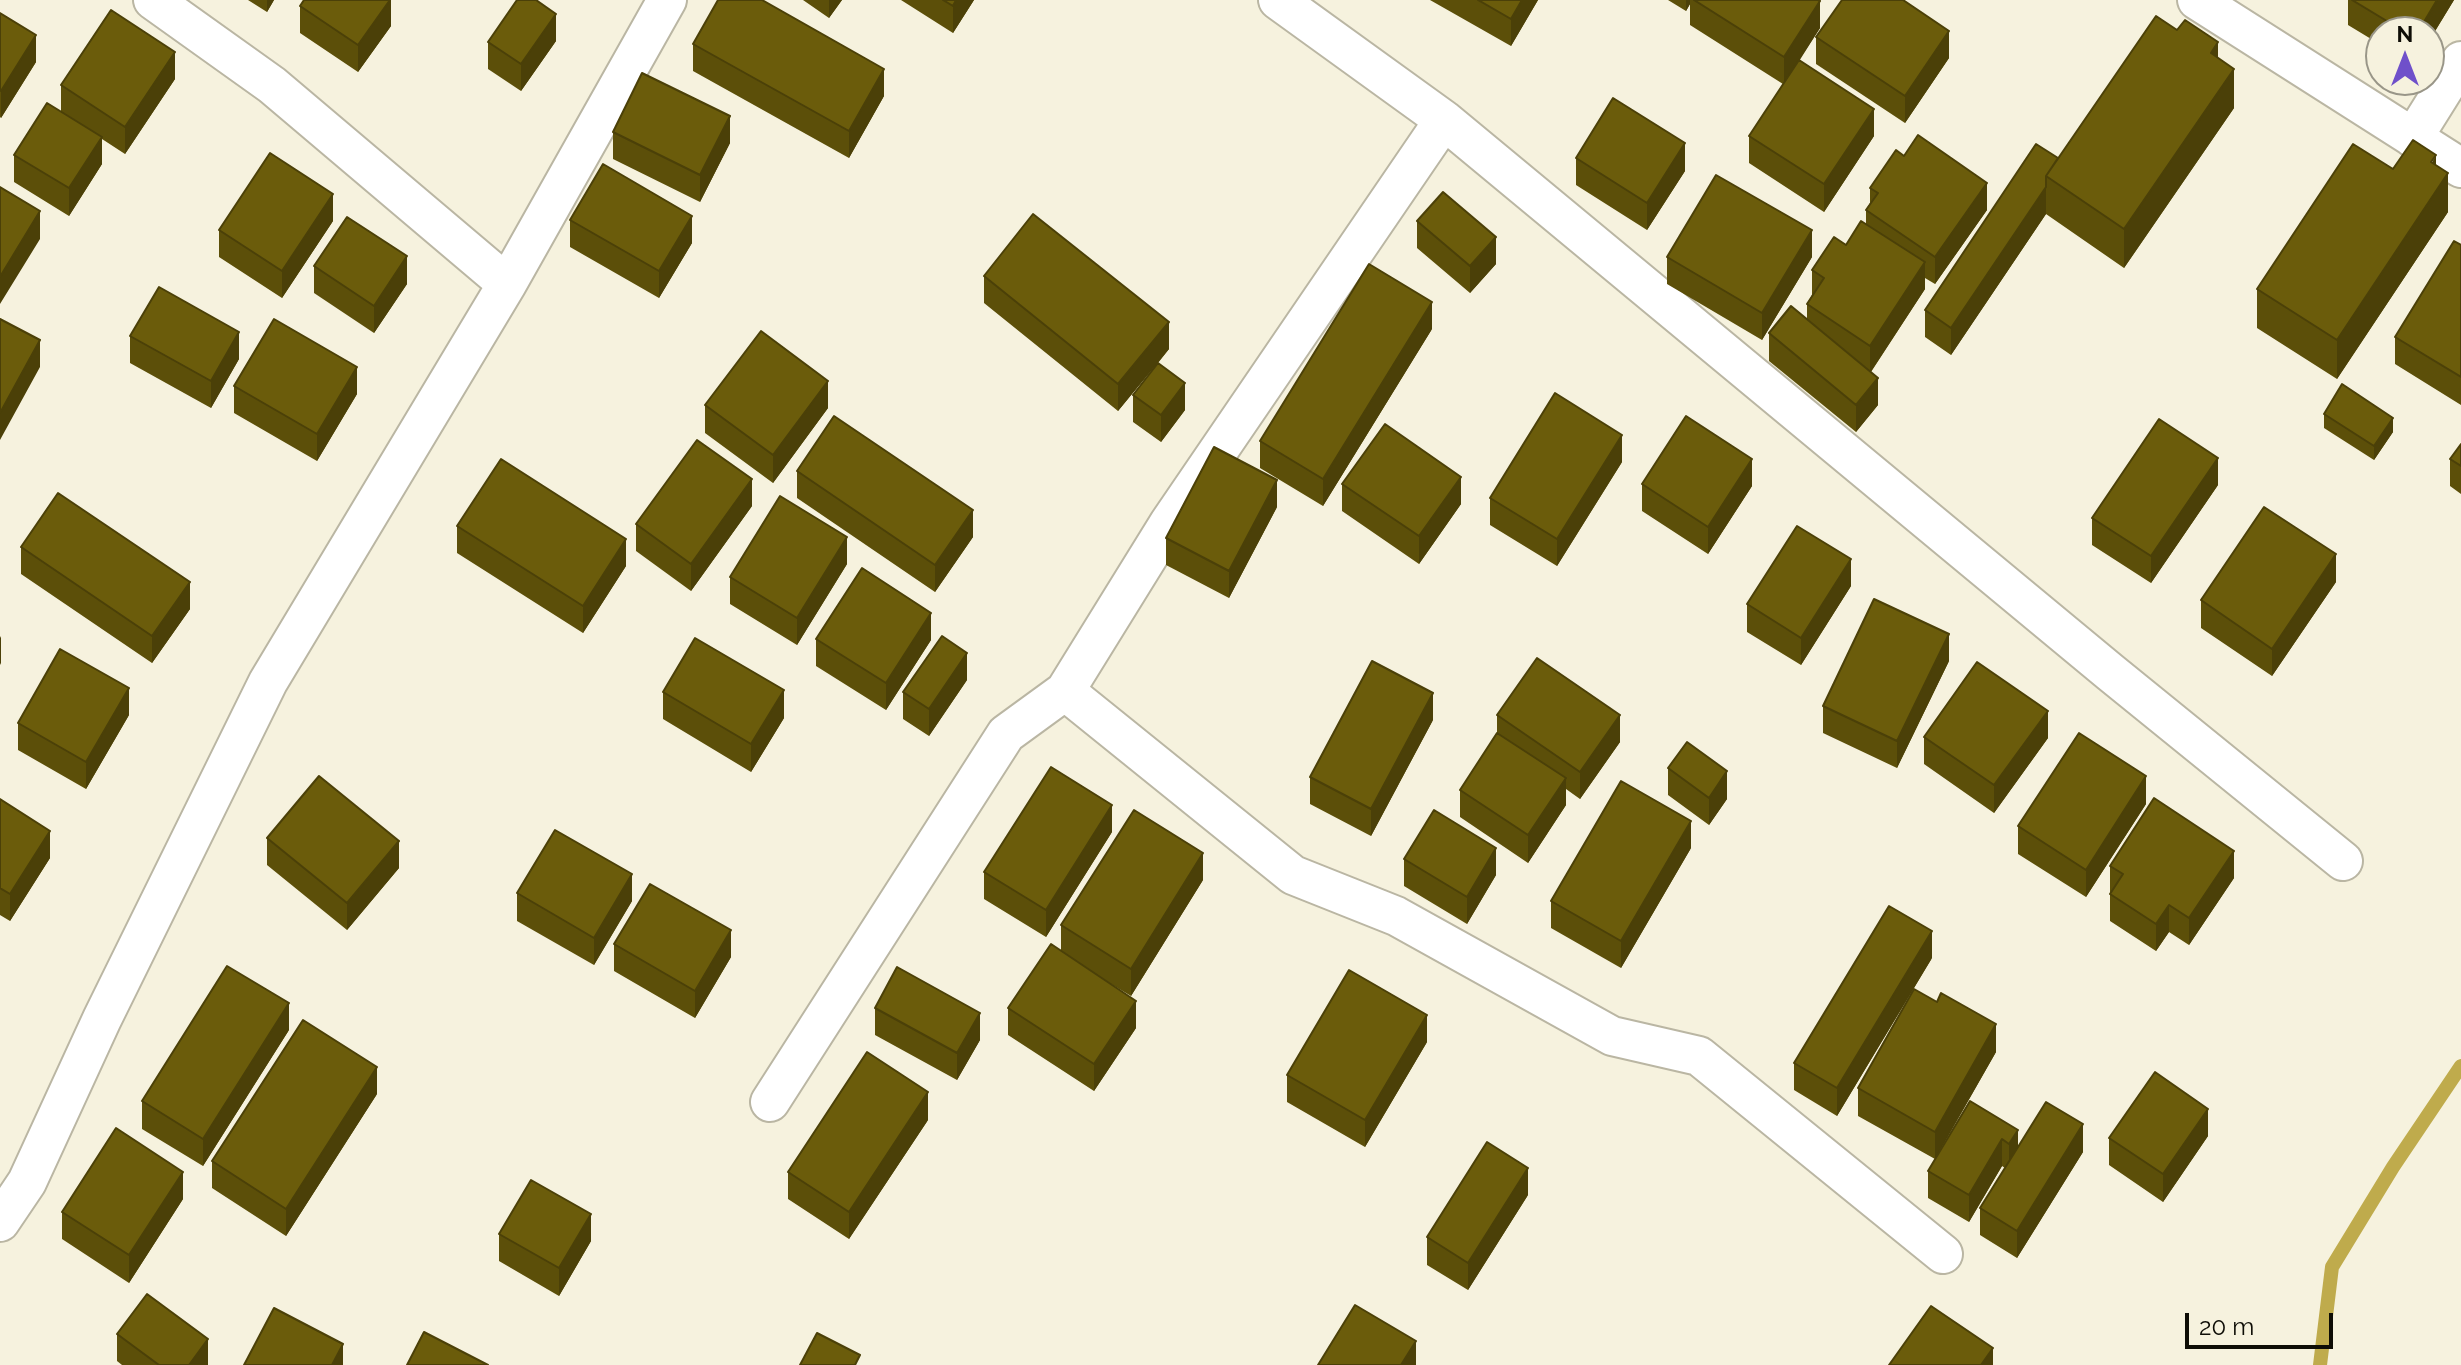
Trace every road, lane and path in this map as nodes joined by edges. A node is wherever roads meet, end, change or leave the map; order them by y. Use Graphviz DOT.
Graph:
graph roads {
  1 [pos="153,0"];
  2 [pos="667,0"];
  3 [pos="1278,0"];
  4 [pos="2197,0"];
  5 [pos="2461,61"];
  6 [pos="1444,120"];
  7 [pos="2413,138"];
  8 [pos="2461,168"];
  9 [pos="507,284"];
  10 [pos="1065,691"];
  11 [pos="2343,861"];
  12 [pos="770,1102"];
  13 [pos="0,1222"];
  14 [pos="1943,1254"];
  1 -- 9 [label="street"];
  2 -- 9 [label="street"];
  3 -- 6 [label="street"];
  4 -- 7 [label="street"];
  5 -- 7 [label="street"];
  6 -- 10 [label="street"];
  6 -- 11 [label="street"];
  7 -- 8 [label="street"];
  9 -- 13 [label="street"];
  10 -- 12 [label="street"];
  10 -- 14 [label="street"];
}
